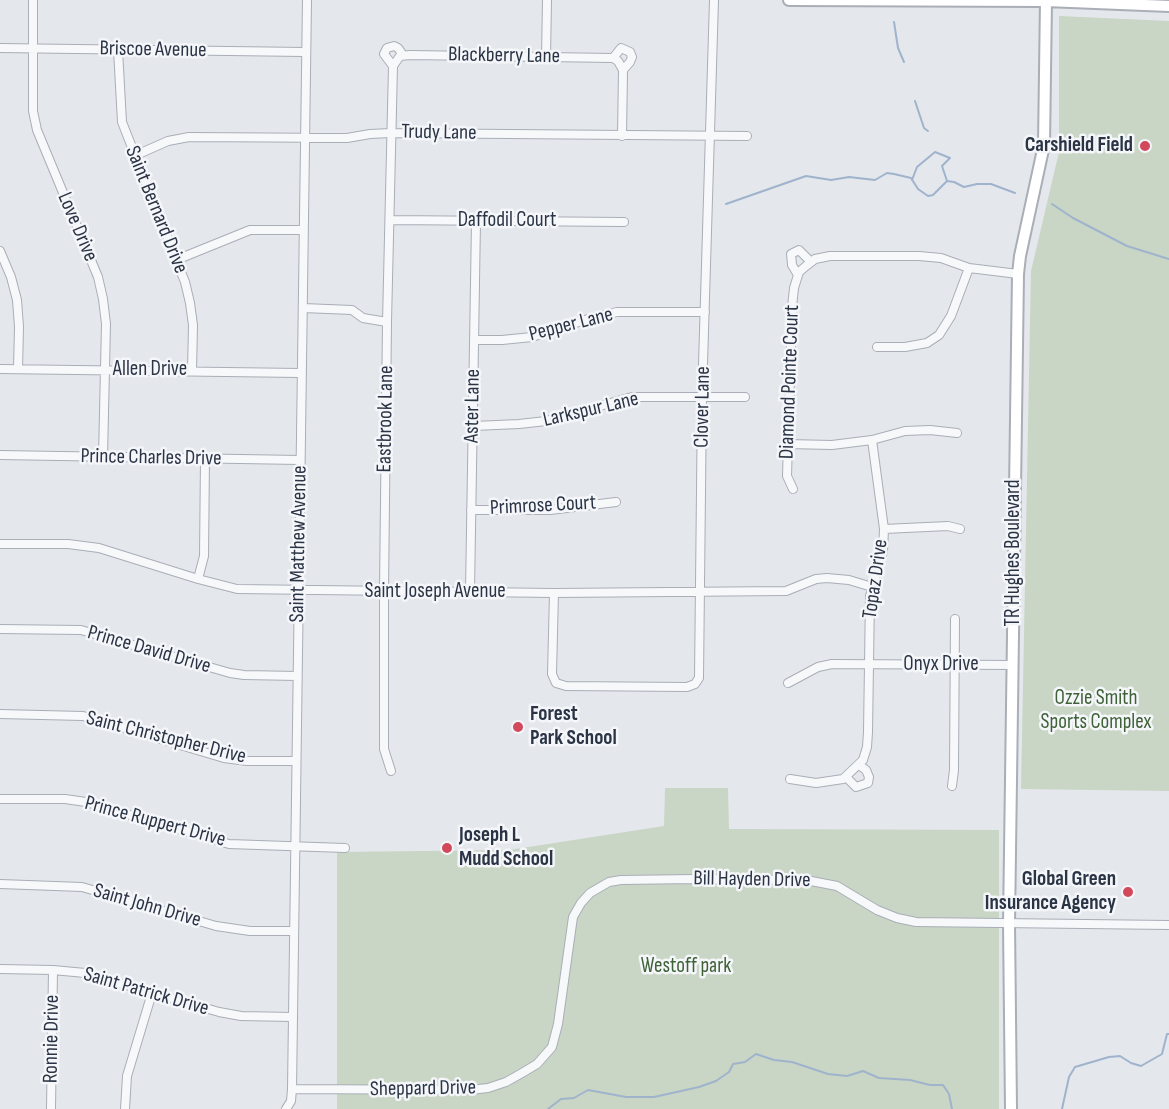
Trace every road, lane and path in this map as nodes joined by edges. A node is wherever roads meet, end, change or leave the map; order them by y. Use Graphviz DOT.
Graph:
graph roads {
  1 [pos="33,0"];
  2 [pos="307,0"];
  3 [pos="547,0"];
  4 [pos="714,0"];
  5 [pos="789,0"];
  6 [pos="877,0"];
  7 [pos="1046,1"];
  8 [pos="1169,6"];
  9 [pos="0,48"];
  10 [pos="32,48"];
  11 [pos="118,50"];
  12 [pos="305,52"];
  13 [pos="546,57"];
  14 [pos="615,59"];
  15 [pos="397,60"];
  16 [pos="622,70"];
  17 [pos="391,133"];
  18 [pos="622,136"];
  19 [pos="710,136"];
  20 [pos="747,136"];
  21 [pos="304,138"];
  22 [pos="134,156"];
  23 [pos="390,220"];
  24 [pos="476,221"];
  25 [pos="624,222"];
  26 [pos="303,230"];
  27 [pos="0,251"];
  28 [pos="176,260"];
  29 [pos="811,262"];
  30 [pos="969,268"];
  31 [pos="798,274"];
  32 [pos="1018,274"];
  33 [pos="303,308"];
  34 [pos="705,312"];
  35 [pos="387,322"];
  36 [pos="474,340"];
  37 [pos="877,347"];
  38 [pos="0,369"];
  39 [pos="18,369"];
  40 [pos="106,370"];
  41 [pos="192,371"];
  42 [pos="300,373"];
  43 [pos="702,397"];
  44 [pos="745,398"];
  45 [pos="474,426"];
  46 [pos="957,433"];
  47 [pos="872,440"];
  48 [pos="787,444"];
  49 [pos="1,455"];
  50 [pos="103,457"];
  51 [pos="205,459"];
  52 [pos="300,460"];
  53 [pos="793,489"];
  54 [pos="616,502"];
  55 [pos="471,510"];
  56 [pos="884,529"];
  57 [pos="960,529"];
  58 [pos="0,544"];
  59 [pos="198,579"];
  60 [pos="872,587"];
  61 [pos="299,590"];
  62 [pos="384,591"];
  63 [pos="470,591"];
  64 [pos="701,592"];
  65 [pos="554,593"];
  66 [pos="955,619"];
  67 [pos="0,629"];
  68 [pos="868,664"];
  69 [pos="955,665"];
  70 [pos="1013,665"];
  71 [pos="297,676"];
  72 [pos="788,682"];
  73 [pos="0,714"];
  74 [pos="296,761"];
  75 [pos="860,765"];
  76 [pos="391,771"];
  77 [pos="846,777"];
  78 [pos="790,779"];
  79 [pos="952,786"];
  80 [pos="0,799"];
  81 [pos="295,846"];
  82 [pos="345,848"];
  83 [pos="0,884"];
  84 [pos="573,917"];
  85 [pos="1009,923"];
  86 [pos="1169,925"];
  87 [pos="293,931"];
  88 [pos="0,969"];
  89 [pos="53,970"];
  90 [pos="152,993"];
  91 [pos="292,1017"];
  92 [pos="292,1089"];
  93 [pos="51,1109"];
  94 [pos="125,1109"];
  95 [pos="286,1109"];
  96 [pos="1011,1109"];
  1 -- 10 [label="street, Love Drive"];
  2 -- 12 [label="street, Saint Matthew Avenue"];
  3 -- 13 [label="street"];
  4 -- 19 [label="street, Clover Lane"];
  5 -- 6 [label="main road"];
  6 -- 7 [label="main road"];
  7 -- 8 [label="main road"];
  7 -- 32 [label="main road, TR Hughes Boulevard"];
  9 -- 10 [label="street, Briscoe Avenue"];
  10 -- 11 [label="street, Briscoe Avenue"];
  10 -- 40 [label="street, Love Drive"];
  11 -- 12 [label="street, Briscoe Avenue"];
  11 -- 22 [label="street, Saint Bernard Drive"];
  12 -- 21 [label="street, Saint Matthew Avenue"];
  13 -- 14 [label="street, Blackberry Lane"];
  13 -- 15 [label="street, Blackberry Lane"];
  14 -- 16 [label="street"];
  14 -- 16 [label="street, Blackberry Lane"];
  15 -- 17 [label="street, Eastbrook Lane"];
  16 -- 18 [label="street"];
  17 -- 18 [label="street, Trudy Lane"];
  17 -- 21 [label="street, Trudy Lane"];
  17 -- 23 [label="street, Eastbrook Lane"];
  18 -- 19 [label="street, Trudy Lane"];
  19 -- 20 [label="street, Trudy Lane"];
  19 -- 34 [label="street, Clover Lane"];
  21 -- 22 [label="street, Trudy Lane"];
  21 -- 26 [label="street, Saint Matthew Avenue"];
  22 -- 28 [label="street, Saint Bernard Drive"];
  23 -- 24 [label="street, Daffodil Court"];
  23 -- 35 [label="street, Eastbrook Lane"];
  24 -- 25 [label="street, Daffodil Court"];
  24 -- 36 [label="street, Aster Lane"];
  26 -- 28 [label="street"];
  26 -- 33 [label="street, Saint Matthew Avenue"];
  27 -- 39 [label="street"];
  28 -- 41 [label="street, Saint Bernard Drive"];
  29 -- 30 [label="street, Diamond Pointe Court"];
  29 -- 31 [label="street, Diamond Pointe Court"];
  29 -- 31 [label="street, Diamond Pointe Court"];
  30 -- 32 [label="street, Diamond Pointe Court"];
  30 -- 37 [label="street"];
  31 -- 48 [label="street, Diamond Pointe Court"];
  32 -- 70 [label="main road, TR Hughes Boulevard"];
  33 -- 35 [label="street"];
  33 -- 42 [label="street, Saint Matthew Avenue"];
  34 -- 36 [label="street, Pepper Lane"];
  34 -- 43 [label="street, Clover Lane"];
  35 -- 62 [label="street, Eastbrook Lane"];
  36 -- 45 [label="street, Aster Lane"];
  38 -- 39 [label="street, Allen Drive"];
  39 -- 40 [label="street, Allen Drive"];
  40 -- 41 [label="street, Allen Drive"];
  40 -- 50 [label="street, Love Drive"];
  41 -- 42 [label="street, Allen Drive"];
  42 -- 52 [label="street, Saint Matthew Avenue"];
  43 -- 44 [label="street, Larkspur Lane"];
  43 -- 45 [label="street, Larkspur Lane"];
  43 -- 64 [label="street, Clover Lane"];
  45 -- 55 [label="street, Aster Lane"];
  46 -- 47 [label="street"];
  47 -- 48 [label="street"];
  47 -- 56 [label="street, Topaz Drive"];
  48 -- 53 [label="street, Diamond Pointe Court"];
  49 -- 50 [label="street, Prince Charles Drive"];
  50 -- 51 [label="street, Prince Charles Drive"];
  51 -- 52 [label="street, Prince Charles Drive"];
  51 -- 59 [label="street"];
  52 -- 61 [label="street, Saint Matthew Avenue"];
  54 -- 55 [label="street, Primrose Court"];
  55 -- 63 [label="street, Aster Lane"];
  56 -- 57 [label="street"];
  56 -- 60 [label="street, Topaz Drive"];
  58 -- 59 [label="street, Saint Joseph Avenue"];
  59 -- 61 [label="street, Saint Joseph Avenue"];
  60 -- 64 [label="street, Saint Joseph Avenue"];
  60 -- 68 [label="street, Topaz Drive"];
  61 -- 62 [label="street, Saint Joseph Avenue"];
  61 -- 71 [label="street, Saint Matthew Avenue"];
  62 -- 63 [label="street, Saint Joseph Avenue"];
  62 -- 76 [label="street, Eastbrook Lane"];
  63 -- 65 [label="street, Saint Joseph Avenue"];
  64 -- 65 [label="street, Saint Joseph Avenue"];
  64 -- 65 [label="street, Clover Lane"];
  66 -- 69 [label="street"];
  67 -- 71 [label="street, Prince David Drive"];
  68 -- 69 [label="street, Onyx Drive"];
  68 -- 72 [label="street, Onyx Drive"];
  68 -- 75 [label="street, Topaz Drive"];
  69 -- 70 [label="street, Onyx Drive"];
  69 -- 79 [label="street"];
  70 -- 85 [label="main road, TR Hughes Boulevard"];
  71 -- 74 [label="street, Saint Matthew Avenue"];
  73 -- 74 [label="street, Saint Christopher Drive"];
  74 -- 81 [label="street, Saint Matthew Avenue"];
  75 -- 77 [label="street"];
  75 -- 77 [label="street, Topaz Drive"];
  77 -- 78 [label="street, Topaz Drive"];
  80 -- 81 [label="street, Prince Ruppert Drive"];
  81 -- 82 [label="street, Prince Ruppert Drive"];
  81 -- 87 [label="street, Saint Matthew Avenue"];
  83 -- 87 [label="street, Saint John Drive"];
  84 -- 85 [label="street, Bill Hayden Drive"];
  84 -- 92 [label="street, Sheppard Drive"];
  85 -- 86 [label="street, Bill Hayden Drive"];
  85 -- 96 [label="main road, TR Hughes Boulevard"];
  87 -- 91 [label="street, Saint Matthew Avenue"];
  88 -- 89 [label="street, Saint Patrick Drive"];
  89 -- 90 [label="street, Saint Patrick Drive"];
  89 -- 93 [label="street, Ronnie Drive"];
  90 -- 91 [label="street, Saint Patrick Drive"];
  90 -- 94 [label="street"];
  91 -- 92 [label="street, Saint Matthew Avenue"];
  92 -- 95 [label="street, Saint Matthew Avenue"];
}
